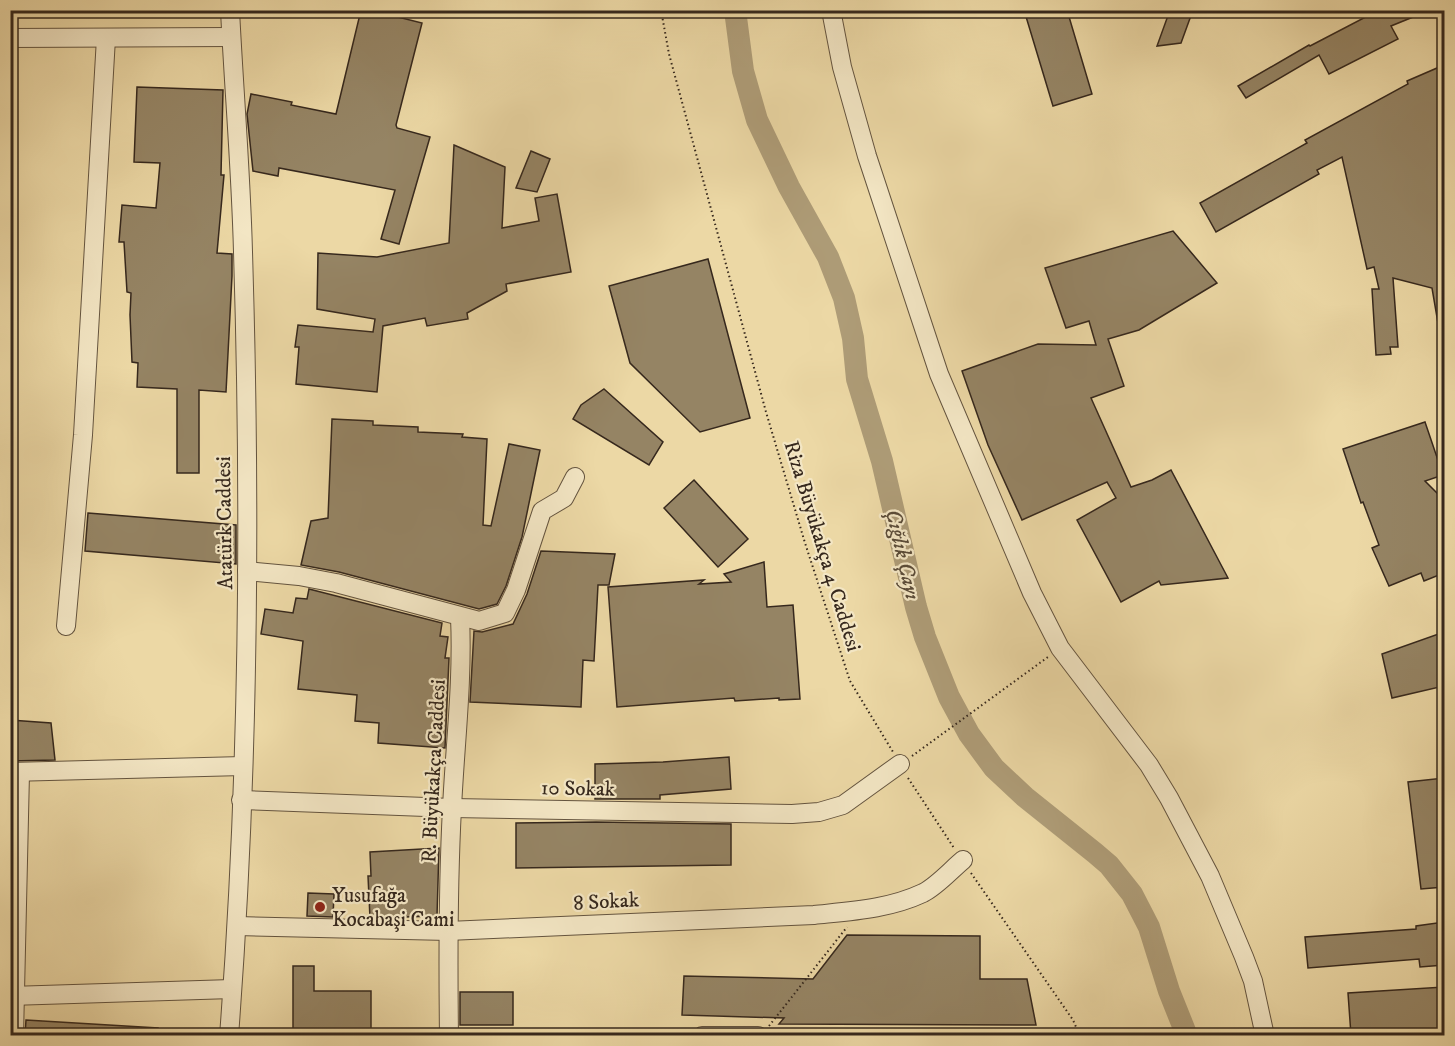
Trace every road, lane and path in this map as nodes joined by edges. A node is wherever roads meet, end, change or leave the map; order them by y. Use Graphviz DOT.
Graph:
graph roads {
  1 [pos="230,10"];
  2 [pos="661,10"];
  3 [pos="831,10"];
  4 [pos="231,37"];
  5 [pos="10,38"];
  6 [pos="106,38"];
  7 [pos="575,477"];
  8 [pos="247,571"];
  9 [pos="460,617"];
  10 [pos="66,626"];
  11 [pos="1060,648"];
  12 [pos="900,764"];
  13 [pos="243,766"];
  14 [pos="16,773"];
  15 [pos="241,800"];
  16 [pos="452,808"];
  17 [pos="963,860"];
  18 [pos="860,910"];
  19 [pos="237,926"];
  20 [pos="448,931"];
  21 [pos="232,989"];
  22 [pos="13,996"];
  23 [pos="763,1032"];
  24 [pos="14,1035"];
  25 [pos="229,1035"];
  26 [pos="449,1035"];
  27 [pos="702,1035"];
  28 [pos="1080,1035"];
  29 [pos="1265,1035"];
  1 -- 4 [label="street, Atatürk Caddesi"];
  2 -- 12 [label="path, Riza Büyükakça 4 Caddesi"];
  3 -- 11 [label="street"];
  4 -- 6 [label="street"];
  4 -- 8 [label="street, Atatürk Caddesi"];
  5 -- 6 [label="street"];
  6 -- 10 [label="street"];
  7 -- 9 [label="street"];
  8 -- 9 [label="street"];
  8 -- 13 [label="street, Atatürk Caddesi"];
  9 -- 16 [label="street, R. Büyükakça Caddesi"];
  11 -- 12 [label="path"];
  11 -- 29 [label="street"];
  12 -- 16 [label="street, 10 Sokak"];
  12 -- 17 [label="path, Riza Büyükakça 4 Caddesi"];
  13 -- 14 [label="street"];
  13 -- 15 [label="street, Atatürk Caddesi"];
  14 -- 22 [label="street"];
  15 -- 16 [label="street, 10 Sokak"];
  15 -- 19 [label="street, Atatürk Caddesi"];
  16 -- 20 [label="street, R. Büyükakça Caddesi"];
  17 -- 18 [label="street, 8 Sokak"];
  17 -- 28 [label="path, Riza Büyükakça 4 Caddesi"];
  18 -- 20 [label="street, 8 Sokak"];
  18 -- 23 [label="path"];
  19 -- 20 [label="street, 8 Sokak"];
  19 -- 21 [label="street, Atatürk Caddesi"];
  20 -- 26 [label="street, R. Büyükakça Caddesi"];
  21 -- 22 [label="street"];
  21 -- 25 [label="street, Atatürk Caddesi"];
  22 -- 24 [label="street"];
  23 -- 27 [label="street"];
}
